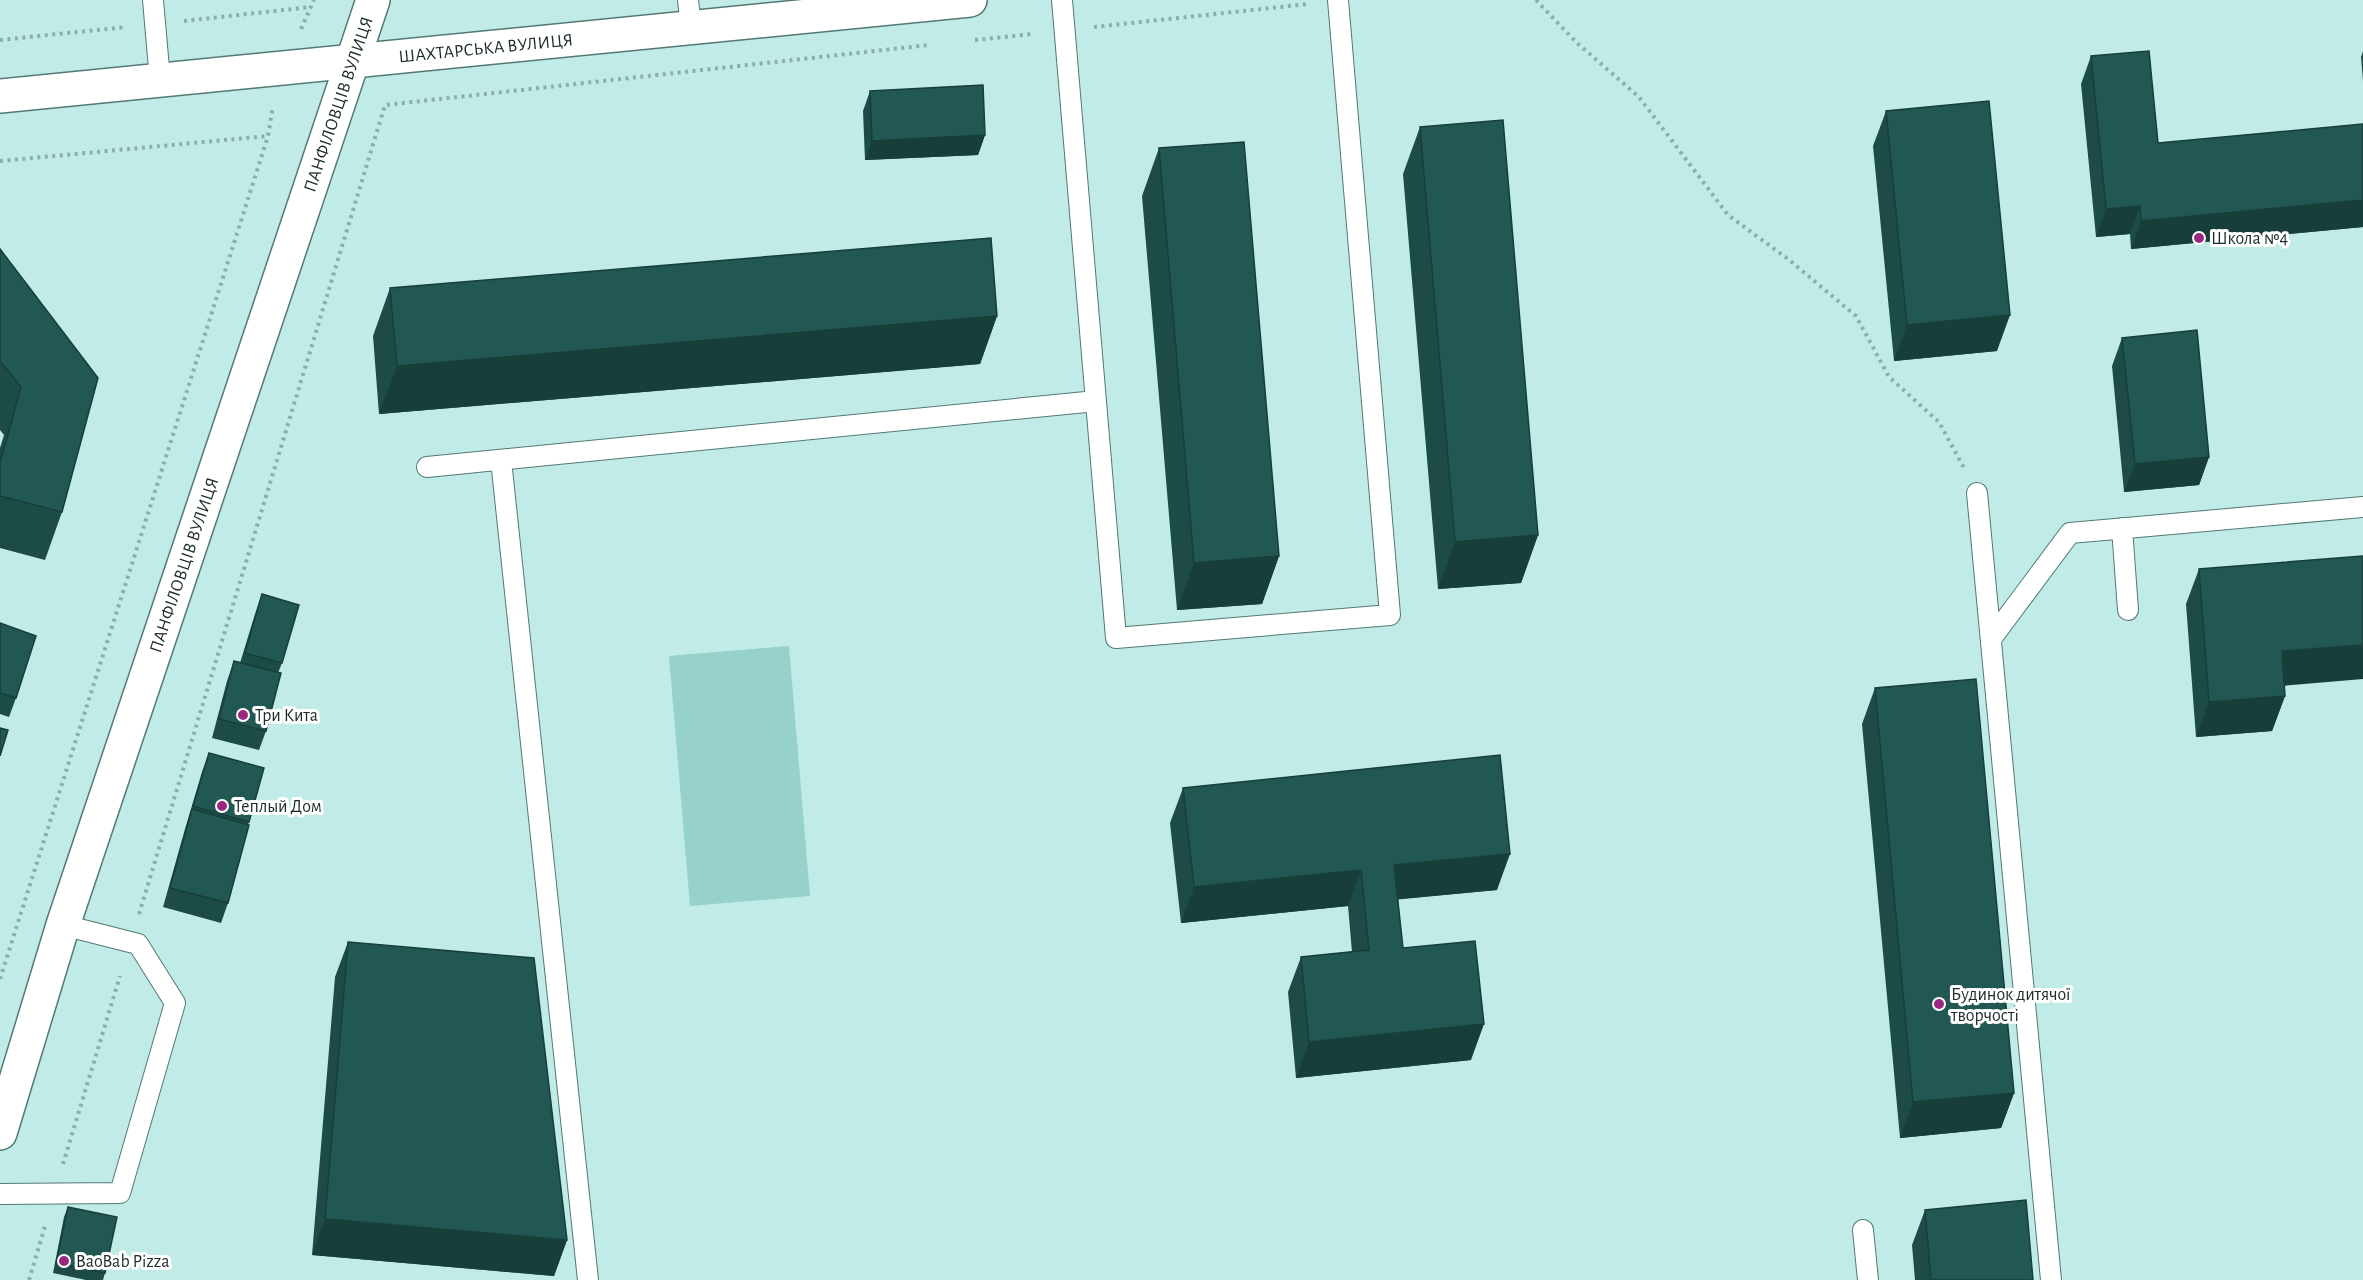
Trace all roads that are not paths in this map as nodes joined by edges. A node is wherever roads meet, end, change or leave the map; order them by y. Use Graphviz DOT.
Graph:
graph roads {
  1 [pos="153,0"];
  2 [pos="373,0"];
  3 [pos="970,0"];
  4 [pos="1062,0"];
  5 [pos="1338,0"];
  6 [pos="689,14"];
  7 [pos="350,61"];
  8 [pos="160,80"];
  9 [pos="0,96"];
  10 [pos="1096,401"];
  11 [pos="501,460"];
  12 [pos="427,467"];
  13 [pos="1977,493"];
  14 [pos="2363,507"];
  15 [pos="2122,528"];
  16 [pos="2128,610"];
  17 [pos="1991,639"];
  18 [pos="63,926"];
  19 [pos="0,1133"];
  20 [pos="0,1194"];
  21 [pos="1863,1230"];
  22 [pos="588,1280"];
  23 [pos="1868,1280"];
  24 [pos="2051,1280"];
  1 -- 8 [label="lane"];
  2 -- 7 [label="street, ПАНФІЛОВЦІВ ВУЛИЦЯ"];
  3 -- 6 [label="street, ШАХТАРСЬКА ВУЛИЦЯ"];
  4 -- 10 [label="lane"];
  5 -- 10 [label="lane"];
  6 -- 7 [label="street, ШАХТАРСЬКА ВУЛИЦЯ"];
  7 -- 8 [label="street, ШАХТАРСЬКА ВУЛИЦЯ"];
  7 -- 18 [label="street, ПАНФІЛОВЦІВ ВУЛИЦЯ"];
  8 -- 9 [label="street, ШАХТАРСЬКА ВУЛИЦЯ"];
  10 -- 11 [label="lane"];
  11 -- 12 [label="lane"];
  11 -- 22 [label="lane"];
  13 -- 17 [label="lane"];
  14 -- 15 [label="lane"];
  15 -- 16 [label="lane"];
  15 -- 17 [label="lane"];
  17 -- 24 [label="lane"];
  18 -- 19 [label="street, ПАНФІЛОВЦІВ ВУЛИЦЯ"];
  18 -- 20 [label="lane"];
  21 -- 23 [label="lane"];
}
